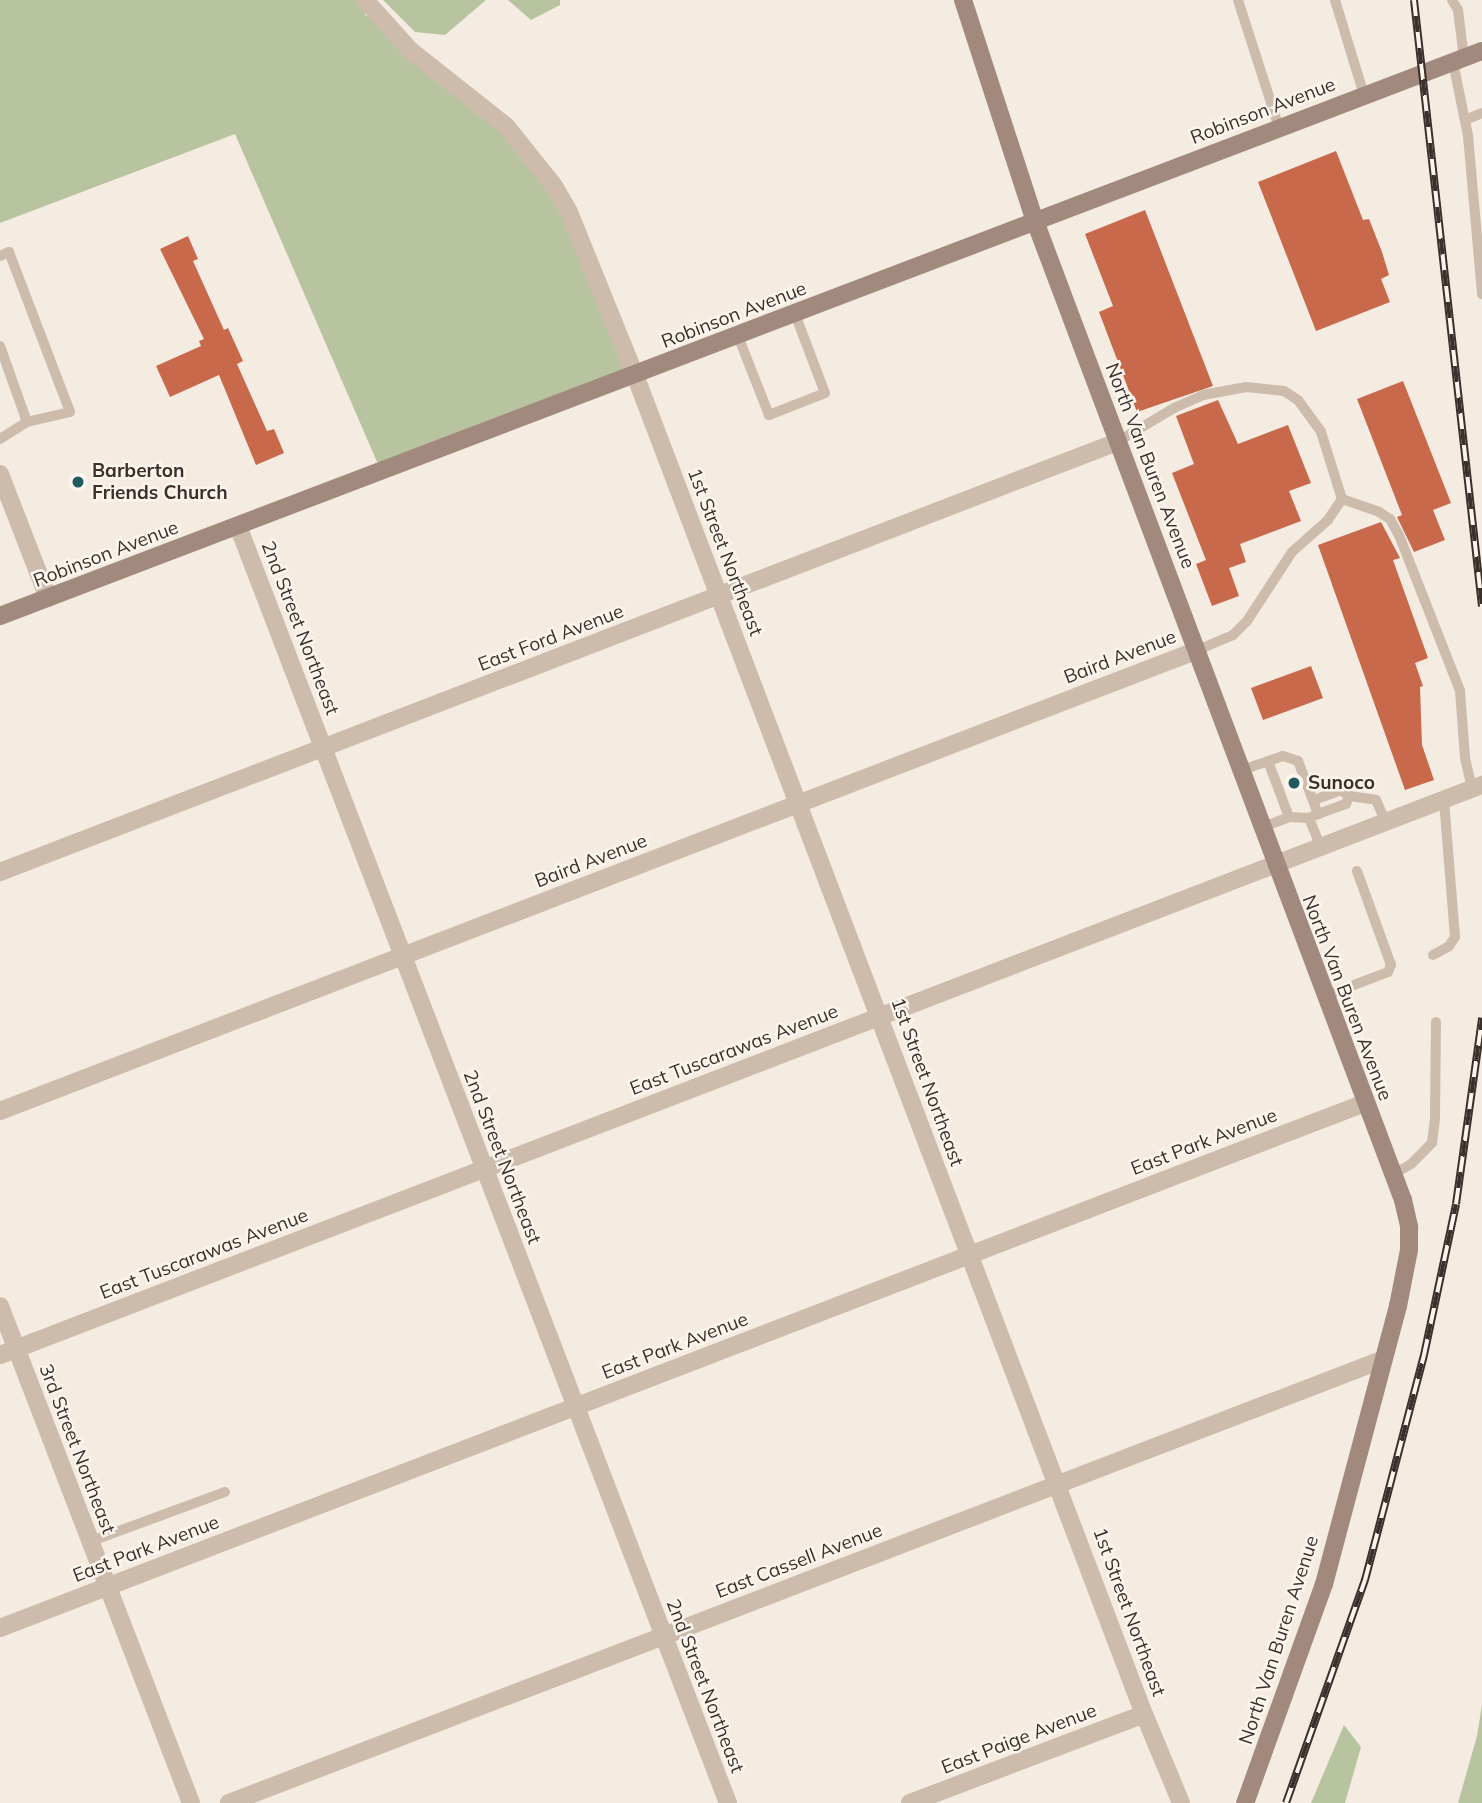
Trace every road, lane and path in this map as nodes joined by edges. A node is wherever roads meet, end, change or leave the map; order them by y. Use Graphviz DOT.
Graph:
graph roads {
  1 [pos="365,0"];
  2 [pos="962,0"];
  3 [pos="1238,0"];
  4 [pos="1335,0"];
  5 [pos="1452,0"];
  6 [pos="1482,51"];
  7 [pos="1458,60"];
  8 [pos="1364,95"];
  9 [pos="1482,113"];
  10 [pos="1465,120"];
  11 [pos="1279,128"];
  12 [pos="1035,221"];
  13 [pos="5,254"];
  14 [pos="1482,294"];
  15 [pos="796,314"];
  16 [pos="738,336"];
  17 [pos="0,346"];
  18 [pos="635,375"];
  19 [pos="27,422"];
  20 [pos="0,439"];
  21 [pos="1117,442"];
  22 [pos="0,474"];
  23 [pos="1342,499"];
  24 [pos="238,526"];
  25 [pos="719,595"];
  26 [pos="48,598"];
  27 [pos="0,616"];
  28 [pos="1198,650"];
  29 [pos="323,748"];
  30 [pos="1268,761"];
  31 [pos="1242,770"];
  32 [pos="1477,787"];
  33 [pos="1349,796"];
  34 [pos="1444,799"];
  35 [pos="1314,800"];
  36 [pos="799,803"];
  37 [pos="1313,816"];
  38 [pos="1289,817"];
  39 [pos="1386,822"];
  40 [pos="1263,827"];
  41 [pos="1321,847"];
  42 [pos="1277,864"];
  43 [pos="1357,871"];
  44 [pos="0,872"];
  45 [pos="1433,955"];
  46 [pos="403,956"];
  47 [pos="1325,996"];
  48 [pos="881,1016"];
  49 [pos="1436,1022"];
  50 [pos="1365,1103"];
  51 [pos="0,1111"];
  52 [pos="485,1168"];
  53 [pos="1392,1175"];
  54 [pos="970,1255"];
  55 [pos="0,1306"];
  56 [pos="8,1351"];
  57 [pos="1384,1359"];
  58 [pos="574,1407"];
  59 [pos="1059,1484"];
  60 [pos="225,1492"];
  61 [pos="89,1542"];
  62 [pos="106,1587"];
  63 [pos="0,1628"];
  64 [pos="663,1636"];
  65 [pos="1144,1714"];
  66 [pos="191,1803"];
  67 [pos="229,1803"];
  68 [pos="728,1803"];
  69 [pos="910,1803"];
  70 [pos="1181,1803"];
  71 [pos="1245,1803"];
  1 -- 18 [label="street, 1st Street Northeast"];
  2 -- 12 [label="main road, North Van Buren Avenue"];
  3 -- 11 [label="lane"];
  4 -- 8 [label="lane"];
  5 -- 7 [label="lane"];
  6 -- 7 [label="main road, Robinson Avenue"];
  7 -- 8 [label="main road, Robinson Avenue"];
  7 -- 10 [label="lane"];
  8 -- 11 [label="main road, Robinson Avenue"];
  9 -- 10 [label="lane"];
  10 -- 14 [label="lane"];
  11 -- 12 [label="main road, Robinson Avenue"];
  12 -- 15 [label="main road, Robinson Avenue"];
  12 -- 21 [label="main road, North Van Buren Avenue"];
  13 -- 19 [label="lane"];
  15 -- 16 [label="main road, Robinson Avenue"];
  15 -- 16 [label="lane"];
  16 -- 18 [label="main road, Robinson Avenue"];
  17 -- 19 [label="lane"];
  18 -- 24 [label="main road, Robinson Avenue"];
  18 -- 25 [label="street, 1st Street Northeast"];
  19 -- 20 [label="lane"];
  21 -- 23 [label="lane"];
  21 -- 25 [label="street, East Ford Avenue"];
  21 -- 28 [label="main road, North Van Buren Avenue"];
  22 -- 26 [label="street"];
  23 -- 28 [label="lane"];
  23 -- 32 [label="lane"];
  24 -- 26 [label="main road, Robinson Avenue"];
  24 -- 29 [label="street, 2nd Street Northeast"];
  25 -- 29 [label="street, East Ford Avenue"];
  25 -- 36 [label="street, 1st Street Northeast"];
  26 -- 27 [label="main road, Robinson Avenue"];
  28 -- 31 [label="main road, North Van Buren Avenue"];
  28 -- 36 [label="street, Baird Avenue"];
  29 -- 44 [label="street, East Ford Avenue"];
  29 -- 46 [label="street, 2nd Street Northeast"];
  30 -- 31 [label="lane"];
  30 -- 35 [label="lane"];
  30 -- 38 [label="lane"];
  31 -- 40 [label="main road, North Van Buren Avenue"];
  32 -- 34 [label="street, East Tuscarawas Avenue"];
  33 -- 35 [label="lane"];
  33 -- 37 [label="lane"];
  33 -- 39 [label="lane"];
  34 -- 39 [label="street, East Tuscarawas Avenue"];
  34 -- 45 [label="lane"];
  35 -- 37 [label="lane"];
  36 -- 46 [label="street, Baird Avenue"];
  36 -- 48 [label="street, 1st Street Northeast"];
  37 -- 38 [label="lane"];
  37 -- 41 [label="lane"];
  38 -- 40 [label="lane"];
  39 -- 41 [label="street, East Tuscarawas Avenue"];
  40 -- 42 [label="main road, North Van Buren Avenue"];
  41 -- 42 [label="street, East Tuscarawas Avenue"];
  42 -- 47 [label="main road, North Van Buren Avenue"];
  42 -- 48 [label="street, East Tuscarawas Avenue"];
  43 -- 47 [label="lane"];
  46 -- 51 [label="street, Baird Avenue"];
  46 -- 52 [label="street, 2nd Street Northeast"];
  47 -- 50 [label="main road, North Van Buren Avenue"];
  48 -- 52 [label="street, East Tuscarawas Avenue"];
  48 -- 54 [label="street, 1st Street Northeast"];
  49 -- 53 [label="lane"];
  50 -- 53 [label="main road, North Van Buren Avenue"];
  50 -- 54 [label="street, East Park Avenue"];
  52 -- 56 [label="street, East Tuscarawas Avenue"];
  52 -- 58 [label="street, 2nd Street Northeast"];
  53 -- 57 [label="main road, North Van Buren Avenue"];
  54 -- 58 [label="street, East Park Avenue"];
  54 -- 59 [label="street, 1st Street Northeast"];
  55 -- 56 [label="street, 3rd Street Northeast"];
  56 -- 61 [label="street, 3rd Street Northeast"];
  57 -- 59 [label="street, East Cassell Avenue"];
  57 -- 71 [label="main road, North Van Buren Avenue"];
  58 -- 62 [label="street, East Park Avenue"];
  58 -- 64 [label="street, 2nd Street Northeast"];
  59 -- 64 [label="street, East Cassell Avenue"];
  59 -- 65 [label="street, 1st Street Northeast"];
  60 -- 61 [label="lane"];
  61 -- 62 [label="street, 3rd Street Northeast"];
  62 -- 63 [label="street, East Park Avenue"];
  62 -- 66 [label="street, 3rd Street Northeast"];
  64 -- 67 [label="street, East Cassell Avenue"];
  64 -- 68 [label="street, 2nd Street Northeast"];
  65 -- 69 [label="street, East Paige Avenue"];
  65 -- 70 [label="street, 1st Street Northeast"];
}
